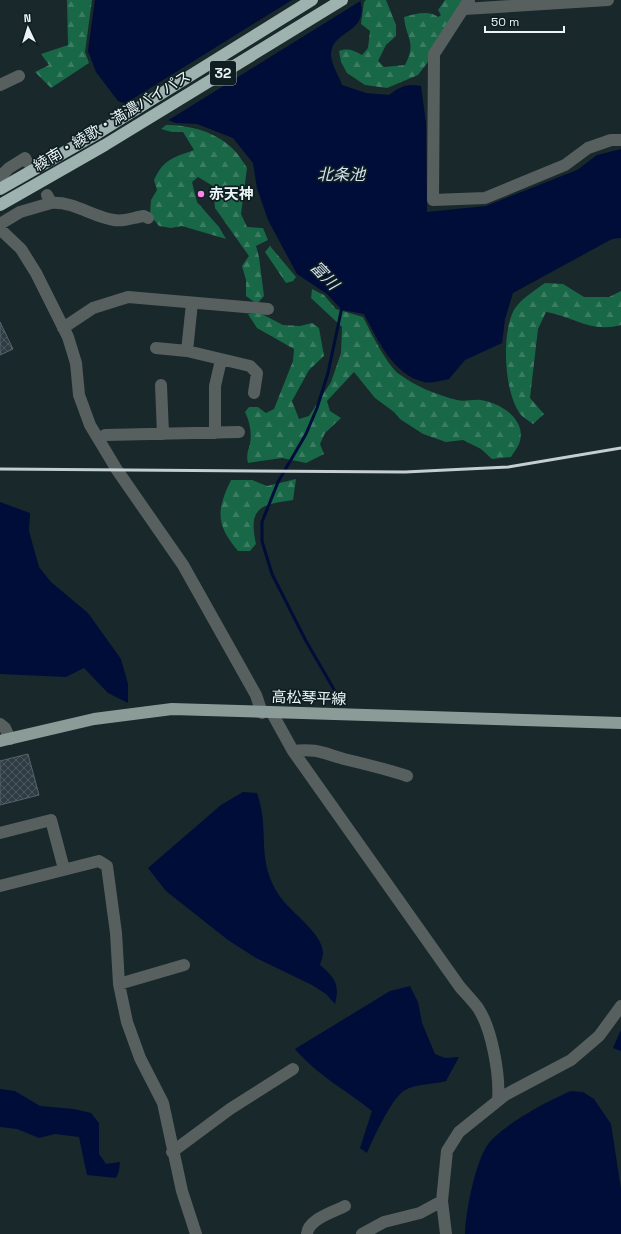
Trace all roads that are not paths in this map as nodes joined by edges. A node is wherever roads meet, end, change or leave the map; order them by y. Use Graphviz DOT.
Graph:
graph roads {
  1 [pos="312,0"];
  2 [pos="342,0"];
  3 [pos="608,0"];
  4 [pos="467,4"];
  5 [pos="19,76"];
  6 [pos="0,85"];
  7 [pos="621,140"];
  8 [pos="27,162"];
  9 [pos="0,177"];
  10 [pos="0,189"];
  11 [pos="0,205"];
  12 [pos="148,218"];
  13 [pos="0,224"];
  14 [pos="0,229"];
  15 [pos="192,303"];
  16 [pos="268,309"];
  17 [pos="63,328"];
  18 [pos="156,348"];
  19 [pos="187,350"];
  20 [pos="221,360"];
  21 [pos="161,385"];
  22 [pos="254,393"];
  23 [pos="239,432"];
  24 [pos="215,433"];
  25 [pos="163,434"];
  26 [pos="105,435"];
  27 [pos="267,713"];
  28 [pos="621,723"];
  29 [pos="0,724"];
  30 [pos="5,740"];
  31 [pos="293,751"];
  32 [pos="407,776"];
  33 [pos="0,833"];
  34 [pos="64,869"];
  35 [pos="0,886"];
  36 [pos="184,965"];
  37 [pos="119,984"];
  38 [pos="621,1006"];
  39 [pos="293,1069"];
  40 [pos="498,1100"];
  41 [pos="172,1152"];
  42 [pos="442,1201"];
  43 [pos="346,1206"];
  44 [pos="196,1234"];
  45 [pos="307,1234"];
  46 [pos="362,1234"];
  47 [pos="446,1234"];
  1 -- 10 [label="highway, 綾南・綾歌・満濃バイパス / 32"];
  2 -- 11 [label="highway, 綾南・綾歌・満濃バイパス / 32"];
  3 -- 4 [label="street"];
  4 -- 7 [label="street"];
  5 -- 6 [label="street"];
  8 -- 9 [label="street"];
  12 -- 13 [label="street"];
  14 -- 17 [label="street"];
  15 -- 16 [label="street"];
  15 -- 17 [label="street"];
  15 -- 19 [label="street"];
  17 -- 27 [label="street"];
  18 -- 19 [label="street"];
  19 -- 20 [label="street"];
  20 -- 22 [label="street"];
  20 -- 24 [label="street"];
  21 -- 25 [label="street"];
  23 -- 24 [label="street"];
  24 -- 25 [label="street"];
  25 -- 26 [label="street"];
  27 -- 28 [label="main road, 高松琴平線"];
  27 -- 30 [label="main road, 高松琴平線"];
  27 -- 31 [label="street"];
  29 -- 30 [label="street"];
  31 -- 32 [label="street"];
  31 -- 40 [label="street"];
  33 -- 34 [label="street"];
  34 -- 35 [label="street"];
  34 -- 37 [label="street"];
  36 -- 37 [label="street"];
  37 -- 41 [label="street"];
  38 -- 40 [label="street"];
  39 -- 41 [label="street"];
  40 -- 42 [label="street"];
  41 -- 44 [label="street"];
  42 -- 46 [label="street"];
  42 -- 47 [label="street"];
  43 -- 45 [label="street"];
}
